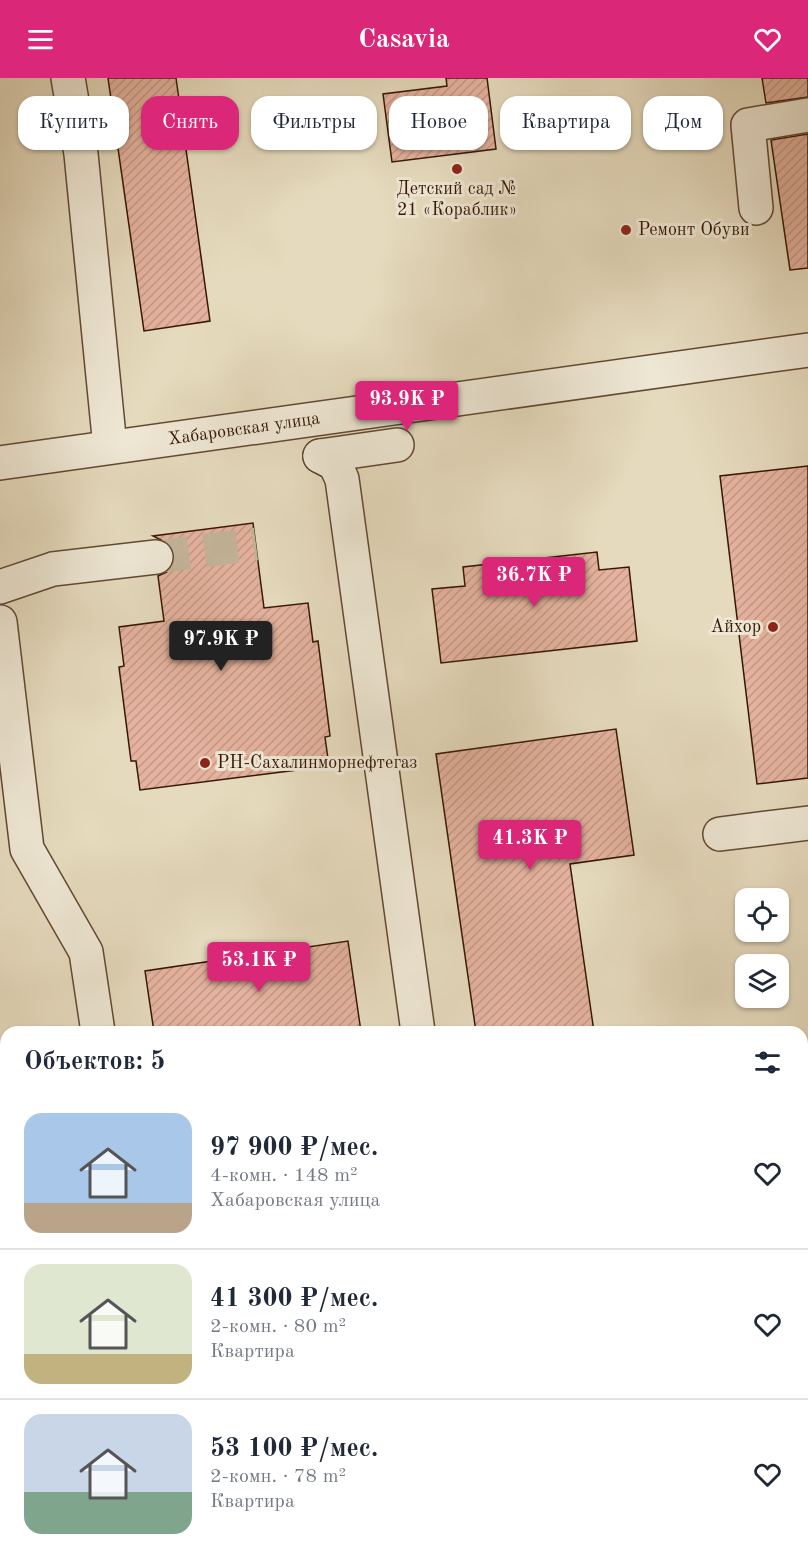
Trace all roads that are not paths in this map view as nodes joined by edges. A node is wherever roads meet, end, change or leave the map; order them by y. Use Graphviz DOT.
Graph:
graph roads {
  1 [pos="68,78"];
  2 [pos="808,115"];
  3 [pos="756,208"];
  4 [pos="808,350"];
  5 [pos="357,413"];
  6 [pos="397,445"];
  7 [pos="110,447"];
  8 [pos="361,450"];
  9 [pos="0,463"];
  10 [pos="156,557"];
  11 [pos="1,587"];
  12 [pos="0,622"];
  13 [pos="808,823"];
  14 [pos="720,834"];
  15 [pos="97,1026"];
  16 [pos="417,1026"];
  1 -- 7 [label="street"];
  2 -- 3 [label="street"];
  4 -- 5 [label="street, Хабаровская улица"];
  5 -- 7 [label="street, Хабаровская улица"];
  5 -- 8 [label="street"];
  6 -- 8 [label="street"];
  7 -- 9 [label="street, Хабаровская улица"];
  8 -- 16 [label="street"];
  10 -- 11 [label="street"];
  12 -- 15 [label="street"];
  13 -- 14 [label="street"];
}
